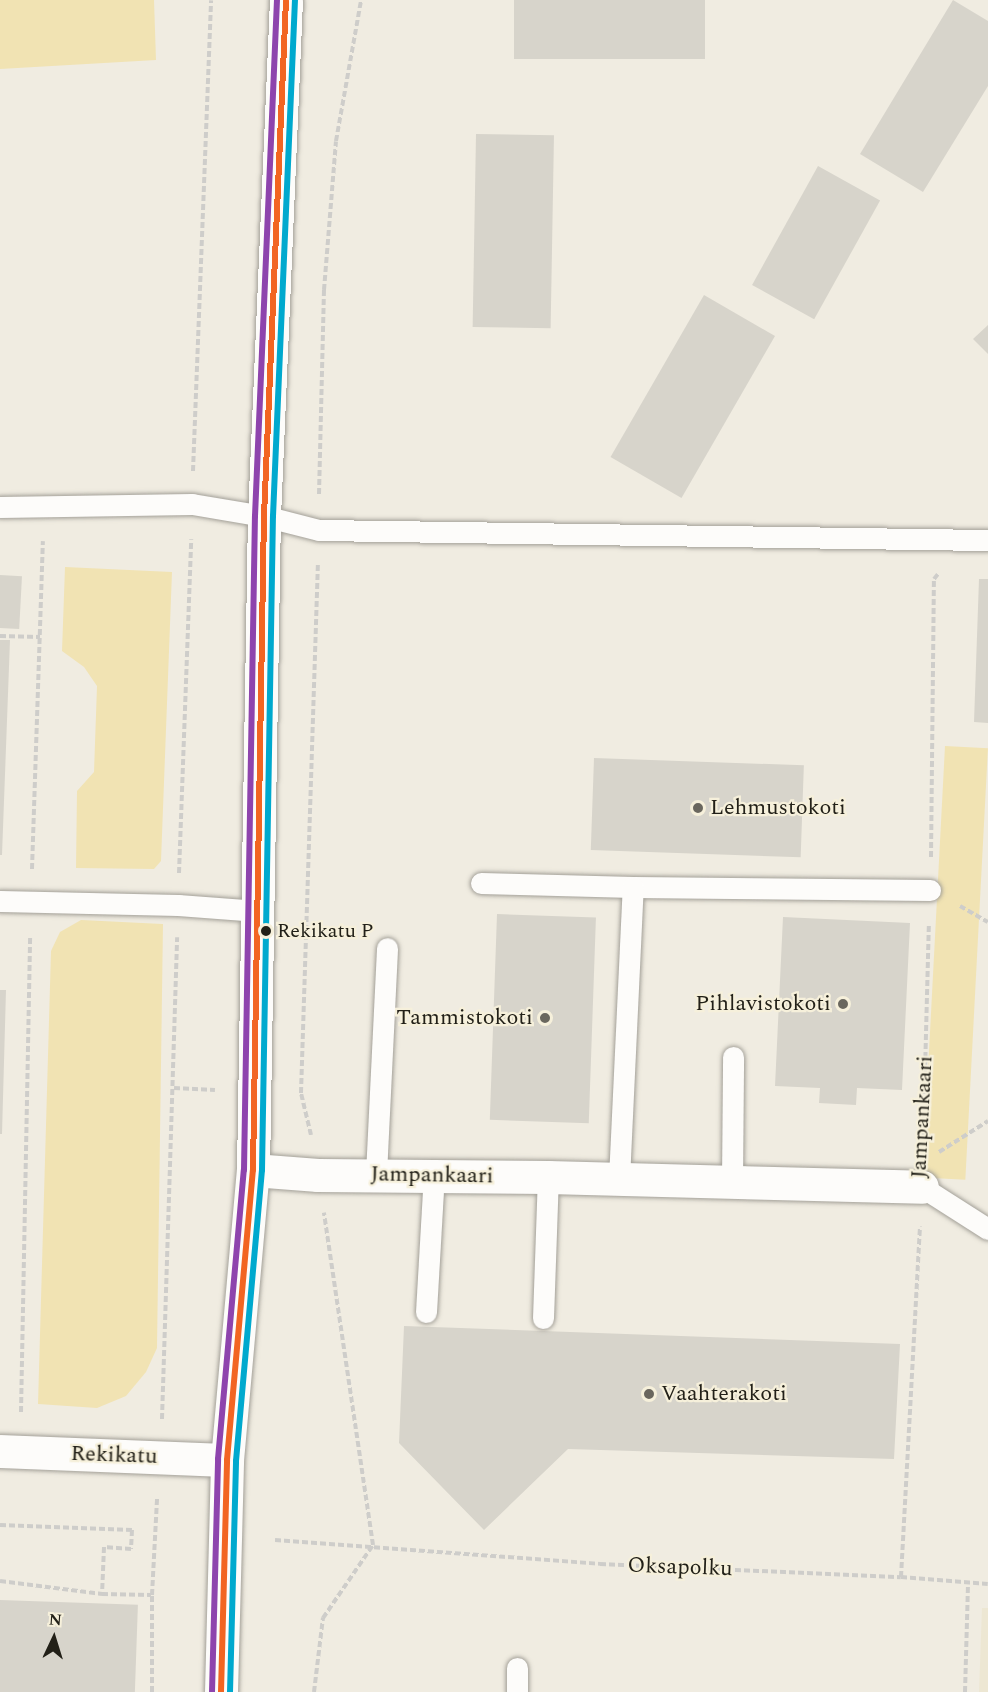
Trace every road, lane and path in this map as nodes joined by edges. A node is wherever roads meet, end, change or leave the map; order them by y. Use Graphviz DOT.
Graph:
graph roads {
  1 [pos="211,0"];
  2 [pos="286,0"];
  3 [pos="361,0"];
  4 [pos="192,504"];
  5 [pos="0,507"];
  6 [pos="44,507"];
  7 [pos="264,516"];
  8 [pos="319,530"];
  9 [pos="988,540"];
  10 [pos="962,541"];
  11 [pos="0,636"];
  12 [pos="40,638"];
  13 [pos="480,883"];
  14 [pos="633,887"];
  15 [pos="930,890"];
  16 [pos="0,901"];
  17 [pos="30,903"];
  18 [pos="178,905"];
  19 [pos="258,911"];
  20 [pos="387,948"];
  21 [pos="734,1057"];
  22 [pos="988,1121"];
  23 [pos="253,1170"];
  24 [pos="376,1174"];
  25 [pos="922,1174"];
  26 [pos="318,1175"];
  27 [pos="434,1175"];
  28 [pos="548,1177"];
  29 [pos="619,1179"];
  30 [pos="732,1182"];
  31 [pos="988,1229"];
  32 [pos="426,1312"];
  33 [pos="543,1318"];
  34 [pos="21,1416"];
  35 [pos="0,1451"];
  36 [pos="159,1457"];
  37 [pos="227,1460"];
  38 [pos="0,1525"];
  39 [pos="275,1540"];
  40 [pos="373,1545"];
  41 [pos="901,1577"];
  42 [pos="0,1581"];
  43 [pos="968,1583"];
  44 [pos="988,1584"];
  45 [pos="102,1594"];
  46 [pos="152,1595"];
  47 [pos="517,1668"];
  48 [pos="152,1692"];
  49 [pos="221,1692"];
  50 [pos="314,1692"];
  51 [pos="517,1692"];
  52 [pos="965,1692"];
  1 -- 4 [label="path"];
  2 -- 7 [label="street"];
  3 -- 8 [label="path"];
  4 -- 6 [label="lane"];
  4 -- 7 [label="lane"];
  4 -- 18 [label="path"];
  5 -- 6 [label="lane"];
  6 -- 12 [label="path"];
  7 -- 8 [label="lane"];
  7 -- 19 [label="street"];
  8 -- 10 [label="lane"];
  8 -- 26 [label="path"];
  9 -- 10 [label="lane"];
  10 -- 15 [label="path, Jampankaari"];
  11 -- 12 [label="path"];
  12 -- 17 [label="path"];
  13 -- 14 [label="lane"];
  14 -- 15 [label="lane"];
  14 -- 29 [label="lane"];
  15 -- 25 [label="path, Jampankaari"];
  16 -- 17 [label="lane"];
  17 -- 18 [label="lane"];
  17 -- 34 [label="path"];
  18 -- 19 [label="lane"];
  18 -- 36 [label="path"];
  19 -- 23 [label="street"];
  20 -- 24 [label="lane"];
  21 -- 30 [label="lane"];
  22 -- 25 [label="path"];
  23 -- 26 [label="street, Jampankaari"];
  23 -- 37 [label="street"];
  24 -- 26 [label="street, Jampankaari"];
  24 -- 27 [label="street, Jampankaari"];
  25 -- 30 [label="street, Jampankaari"];
  25 -- 31 [label="lane"];
  25 -- 41 [label="path"];
  26 -- 40 [label="path"];
  27 -- 28 [label="street, Jampankaari"];
  27 -- 32 [label="lane"];
  28 -- 29 [label="street, Jampankaari"];
  28 -- 33 [label="lane"];
  29 -- 30 [label="street, Jampankaari"];
  35 -- 36 [label="street, Rekikatu"];
  36 -- 37 [label="street, Rekikatu"];
  36 -- 46 [label="path"];
  37 -- 49 [label="street"];
  38 -- 45 [label="path"];
  39 -- 40 [label="path, Oksapolku"];
  40 -- 41 [label="path, Oksapolku"];
  40 -- 50 [label="path"];
  41 -- 43 [label="path, Oksapolku"];
  42 -- 45 [label="path"];
  43 -- 44 [label="path, Oksapolku"];
  43 -- 52 [label="path"];
  45 -- 46 [label="path"];
  46 -- 48 [label="path"];
  47 -- 51 [label="lane"];
}
